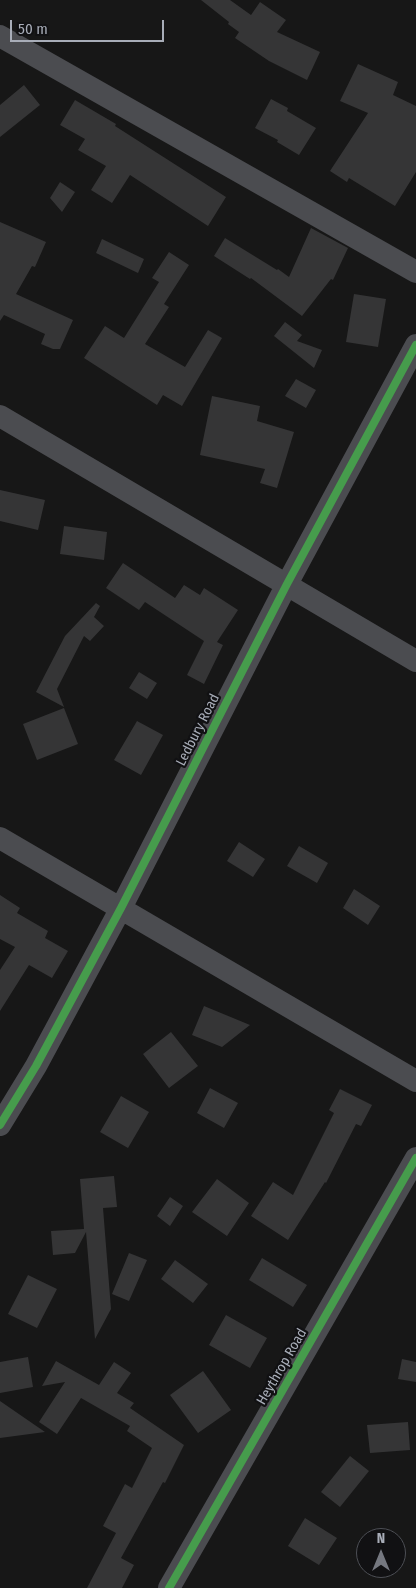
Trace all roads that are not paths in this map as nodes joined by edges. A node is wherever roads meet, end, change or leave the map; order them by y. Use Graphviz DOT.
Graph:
graph roads {
  1 [pos="0,36"];
  2 [pos="416,272"];
  3 [pos="416,345"];
  4 [pos="0,416"];
  5 [pos="287,584"];
  6 [pos="416,661"];
  7 [pos="0,838"];
  8 [pos="120,908"];
  9 [pos="416,1081"];
  10 [pos="0,1125"];
  11 [pos="416,1158"];
  12 [pos="169,1588"];
  1 -- 2 [label="street"];
  3 -- 5 [label="street, Ledbury Road"];
  4 -- 5 [label="street"];
  5 -- 6 [label="street"];
  5 -- 8 [label="street, Ledbury Road"];
  7 -- 8 [label="street"];
  8 -- 9 [label="street"];
  8 -- 10 [label="street, Ledbury Road"];
  11 -- 12 [label="street, Heythrop Road"];
}
